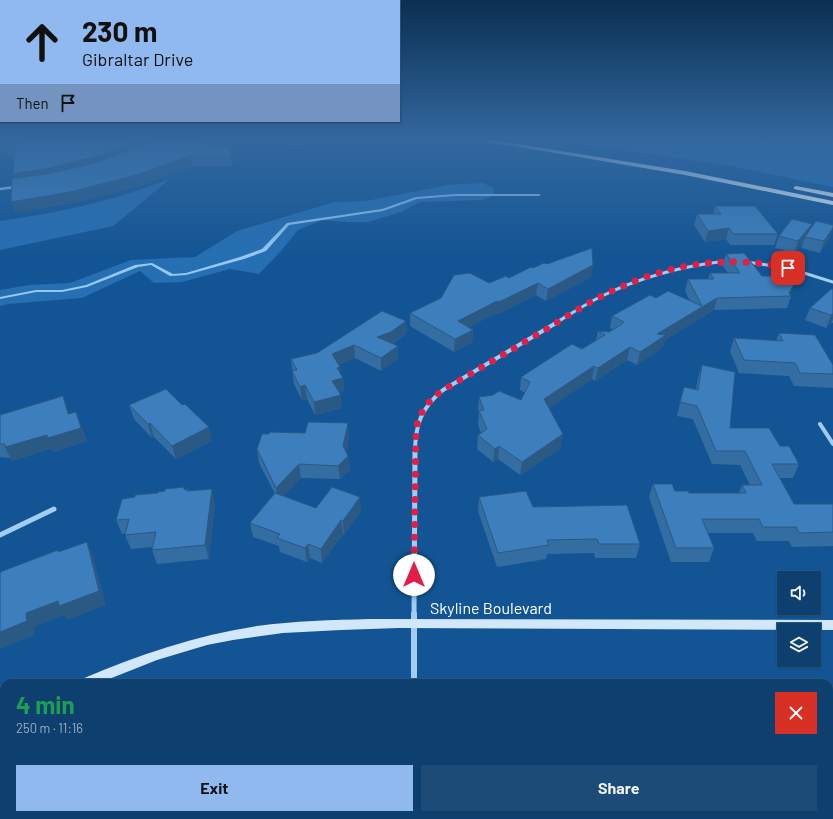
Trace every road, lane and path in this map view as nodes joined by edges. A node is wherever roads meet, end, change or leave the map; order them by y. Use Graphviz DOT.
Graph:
graph roads {
  1 [pos="705,177"];
  2 [pos="786,186"];
  3 [pos="22,187"];
  4 [pos="0,190"];
  5 [pos="833,195"];
  6 [pos="833,203"];
  7 [pos="735,261"];
  8 [pos="743,261"];
  9 [pos="833,282"];
  10 [pos="820,424"];
  11 [pos="833,444"];
  12 [pos="54,509"];
  13 [pos="0,535"];
  14 [pos="415,624"];
  15 [pos="833,625"];
  16 [pos="95,679"];
  17 [pos="414,679"];
  1 -- 6 [label="main road"];
  2 -- 5 [label="main road"];
  3 -- 4 [label="street"];
  7 -- 14 [label="street"];
  8 -- 9 [label="street"];
  10 -- 11 [label="street"];
  12 -- 13 [label="street"];
  14 -- 15 [label="street, Skyline Boulevard"];
  14 -- 16 [label="street, Skyline Boulevard"];
  14 -- 17 [label="street"];
}
